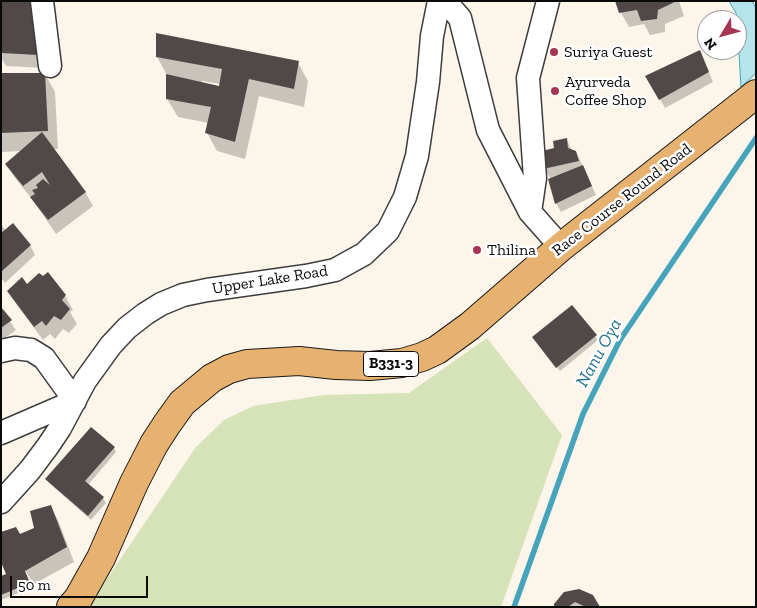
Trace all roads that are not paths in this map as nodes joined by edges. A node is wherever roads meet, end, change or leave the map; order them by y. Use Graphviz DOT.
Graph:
graph roads {
  1 [pos="42,1"];
  2 [pos="439,1"];
  3 [pos="445,1"];
  4 [pos="548,1"];
  5 [pos="50,66"];
  6 [pos="755,95"];
  7 [pos="530,212"];
  8 [pos="561,248"];
  9 [pos="1,351"];
  10 [pos="74,401"];
  11 [pos="1,434"];
  12 [pos="1,502"];
  13 [pos="71,607"];
  1 -- 5 [label="street"];
  2 -- 10 [label="street, Upper Lake Road"];
  3 -- 7 [label="street"];
  4 -- 7 [label="street"];
  6 -- 8 [label="main road, Race Course Round Road / B331-3"];
  7 -- 8 [label="street"];
  8 -- 13 [label="main road, Race Course Round Road / B331-3"];
  9 -- 10 [label="street"];
  10 -- 11 [label="street"];
  10 -- 12 [label="street, Upper Lake Road"];
}
